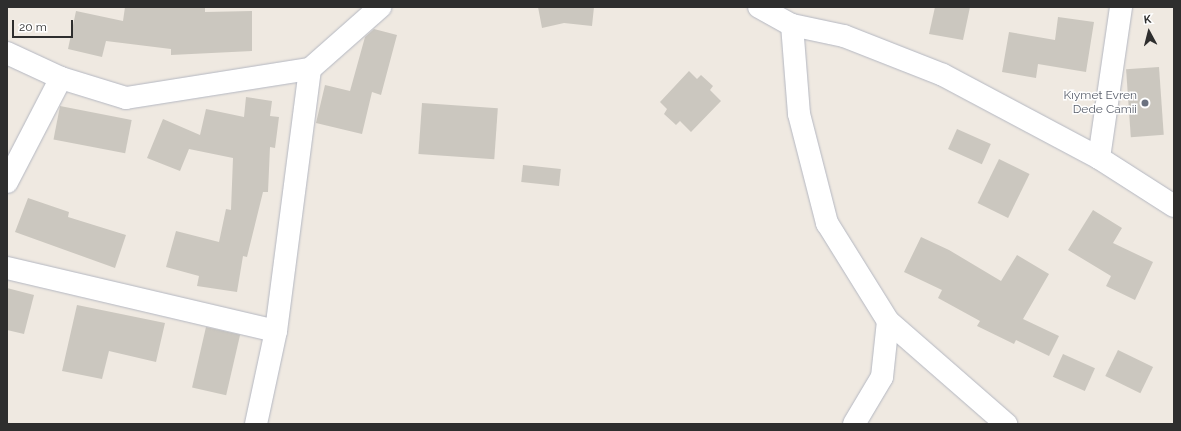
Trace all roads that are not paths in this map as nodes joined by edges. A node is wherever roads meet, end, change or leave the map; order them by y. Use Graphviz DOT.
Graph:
graph roads {
  1 [pos="380,7"];
  2 [pos="759,7"];
  3 [pos="1121,7"];
  4 [pos="792,25"];
  5 [pos="7,53"];
  6 [pos="310,69"];
  7 [pos="61,78"];
  8 [pos="1099,158"];
  9 [pos="7,182"];
  10 [pos="1174,206"];
  11 [pos="7,268"];
  12 [pos="888,321"];
  13 [pos="276,331"];
  14 [pos="256,424"];
  15 [pos="854,424"];
  16 [pos="1006,424"];
  1 -- 6 [label="street"];
  2 -- 4 [label="street"];
  3 -- 8 [label="street"];
  4 -- 8 [label="street"];
  4 -- 12 [label="street"];
  5 -- 7 [label="street"];
  6 -- 7 [label="street"];
  6 -- 13 [label="street"];
  7 -- 9 [label="street"];
  8 -- 10 [label="street"];
  11 -- 13 [label="street"];
  12 -- 15 [label="street"];
  12 -- 16 [label="street"];
  13 -- 14 [label="street"];
}
